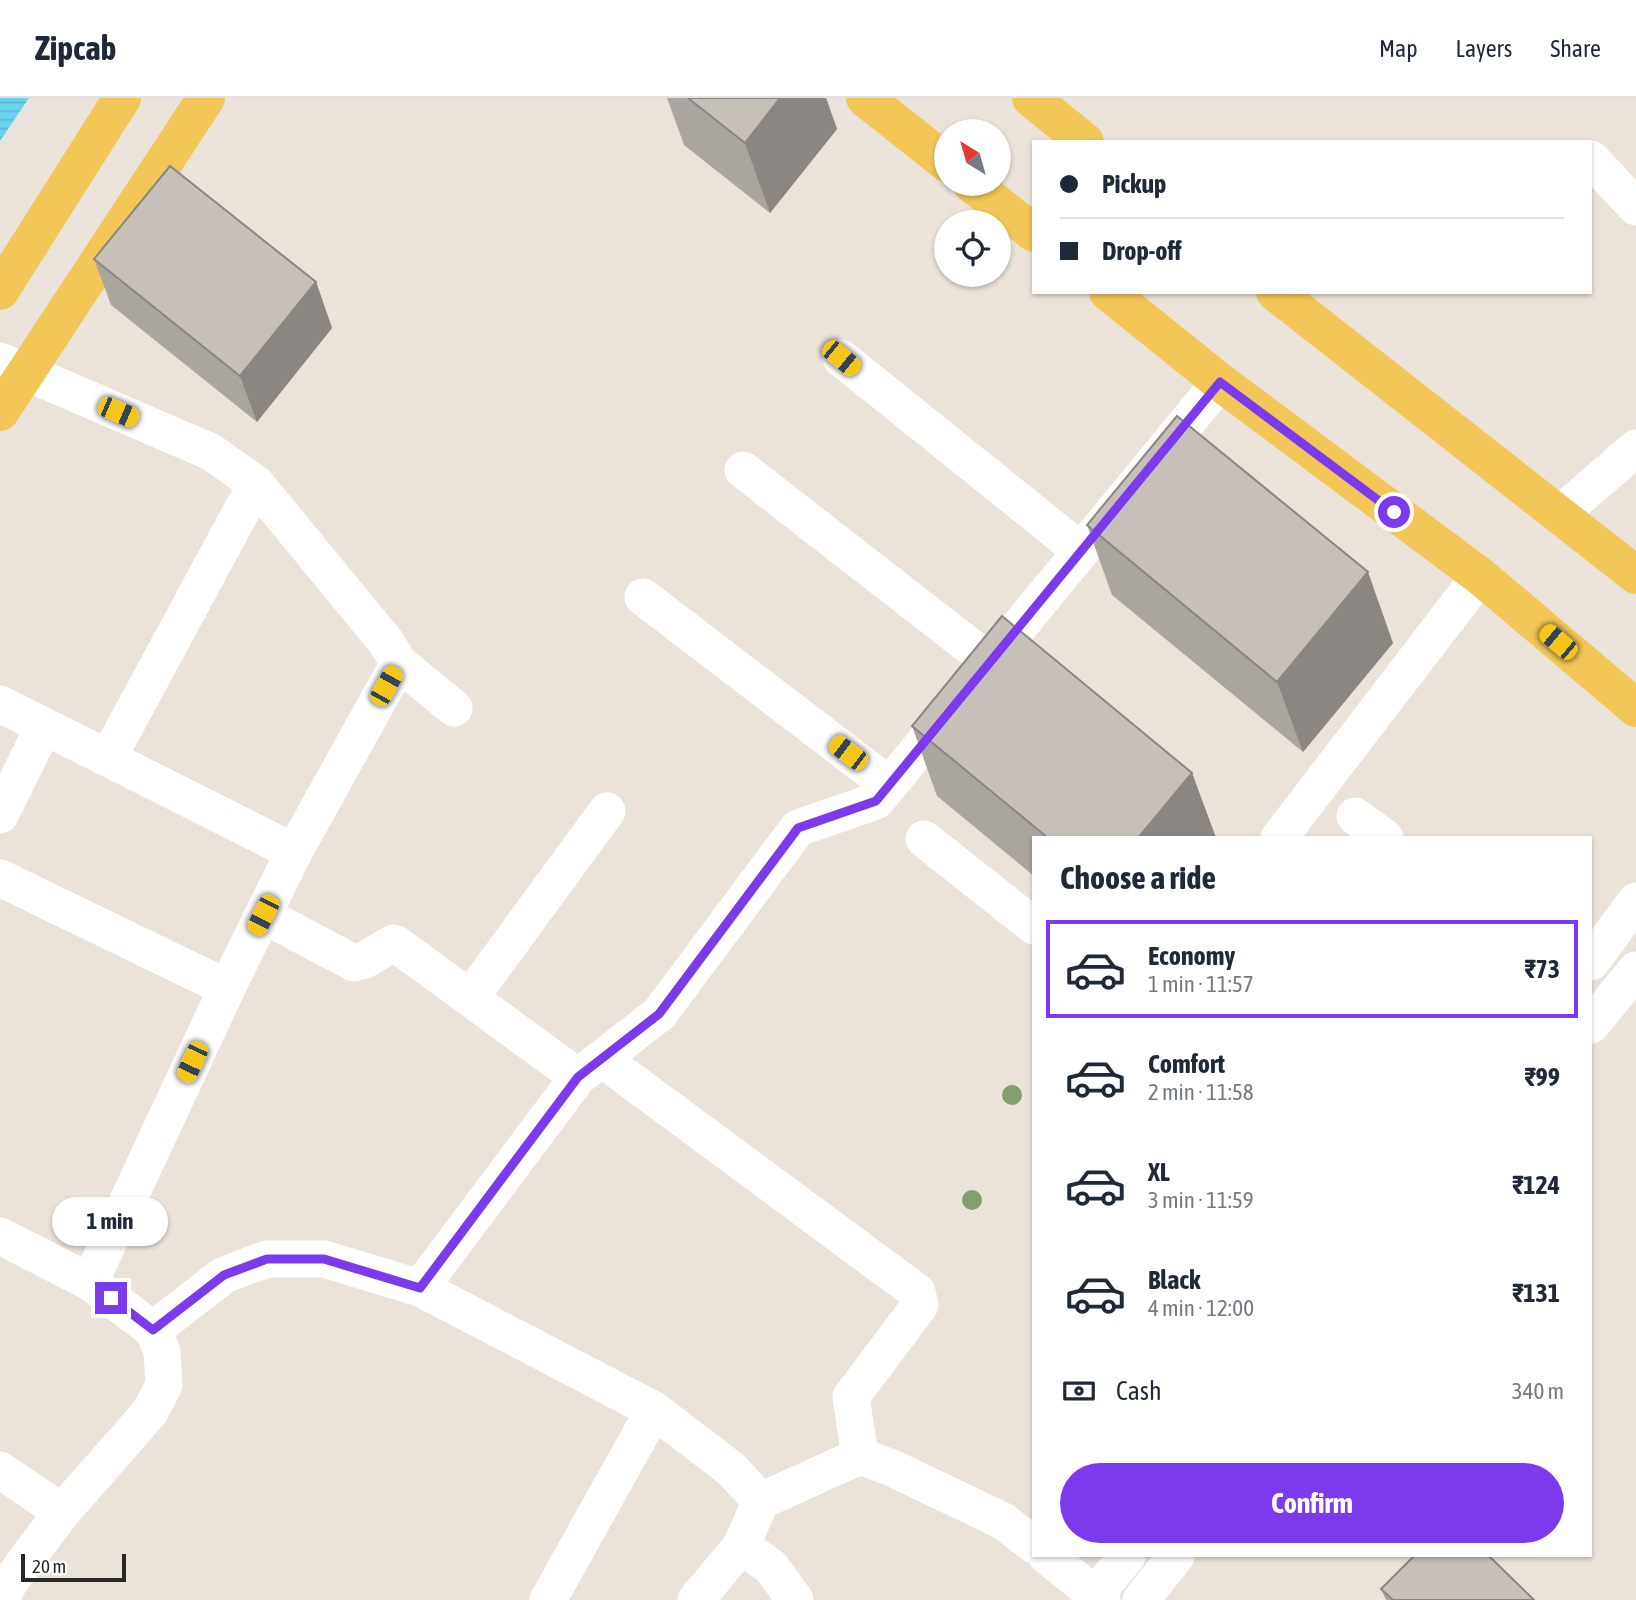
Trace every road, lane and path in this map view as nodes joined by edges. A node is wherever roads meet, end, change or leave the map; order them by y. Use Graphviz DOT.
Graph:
graph roads {
  1 [pos="122,98"];
  2 [pos="206,98"];
  3 [pos="865,98"];
  4 [pos="1031,98"];
  5 [pos="1082,140"];
  6 [pos="934,153"];
  7 [pos="1592,160"];
  8 [pos="987,196"];
  9 [pos="1636,207"];
  10 [pos="1032,231"];
  11 [pos="0,291"];
  12 [pos="1110,294"];
  13 [pos="1278,294"];
  14 [pos="841,358"];
  15 [pos="12,367"];
  16 [pos="1220,382"];
  17 [pos="0,412"];
  18 [pos="1636,447"];
  19 [pos="743,470"];
  20 [pos="256,484"];
  21 [pos="1560,514"];
  22 [pos="1081,551"];
  23 [pos="1636,575"];
  24 [pos="1480,576"];
  25 [pos="643,597"];
  26 [pos="990,662"];
  27 [pos="399,663"];
  28 [pos="0,704"];
  29 [pos="454,708"];
  30 [pos="1636,708"];
  31 [pos="44,726"];
  32 [pos="107,758"];
  33 [pos="889,785"];
  34 [pos="607,811"];
  35 [pos="0,816"];
  36 [pos="1355,816"];
  37 [pos="1281,836"];
  38 [pos="1382,836"];
  39 [pos="924,839"];
  40 [pos="295,852"];
  41 [pos="0,878"];
  42 [pos="1636,901"];
  43 [pos="263,915"];
  44 [pos="1032,924"];
  45 [pos="1592,961"];
  46 [pos="1636,970"];
  47 [pos="226,988"];
  48 [pos="470,998"];
  49 [pos="1592,1024"];
  50 [pos="590,1068"];
  51 [pos="0,1236"];
  52 [pos="90,1282"];
  53 [pos="420,1288"];
  54 [pos="153,1330"];
  55 [pos="654,1410"];
  56 [pos="860,1456"];
  57 [pos="0,1470"];
  58 [pos="761,1501"];
  59 [pos="62,1512"];
  60 [pos="1032,1543"];
  61 [pos="741,1546"];
  62 [pos="1048,1557"];
  63 [pos="1125,1557"];
  64 [pos="1175,1557"];
  65 [pos="1099,1597"];
  66 [pos="0,1600"];
  67 [pos="548,1600"];
  68 [pos="696,1600"];
  69 [pos="795,1600"];
  70 [pos="1141,1600"];
  1 -- 11 [label="main road"];
  2 -- 15 [label="main road"];
  3 -- 6 [label="main road"];
  4 -- 5 [label="main road"];
  7 -- 9 [label="street"];
  8 -- 10 [label="main road"];
  12 -- 16 [label="main road"];
  13 -- 21 [label="main road"];
  14 -- 22 [label="street"];
  15 -- 17 [label="main road"];
  15 -- 20 [label="street"];
  16 -- 22 [label="street"];
  16 -- 24 [label="main road"];
  18 -- 21 [label="street"];
  19 -- 26 [label="street"];
  20 -- 27 [label="street"];
  20 -- 32 [label="street"];
  21 -- 23 [label="main road"];
  22 -- 26 [label="street"];
  24 -- 30 [label="main road"];
  24 -- 37 [label="street"];
  25 -- 33 [label="street"];
  26 -- 33 [label="street"];
  27 -- 29 [label="street"];
  27 -- 40 [label="street"];
  28 -- 31 [label="street"];
  31 -- 32 [label="street"];
  31 -- 35 [label="street"];
  32 -- 40 [label="street"];
  33 -- 50 [label="street"];
  34 -- 48 [label="street"];
  36 -- 38 [label="street"];
  39 -- 44 [label="street"];
  40 -- 43 [label="street"];
  41 -- 47 [label="street"];
  42 -- 45 [label="street"];
  43 -- 47 [label="street"];
  43 -- 48 [label="street"];
  46 -- 49 [label="street"];
  47 -- 52 [label="street"];
  48 -- 50 [label="street"];
  50 -- 53 [label="street"];
  50 -- 56 [label="street"];
  51 -- 52 [label="street"];
  52 -- 54 [label="street"];
  53 -- 54 [label="street"];
  53 -- 55 [label="street"];
  54 -- 59 [label="street"];
  55 -- 58 [label="street"];
  55 -- 67 [label="street"];
  56 -- 58 [label="street"];
  56 -- 60 [label="street"];
  57 -- 59 [label="street"];
  58 -- 61 [label="street"];
  59 -- 66 [label="street"];
  61 -- 68 [label="street"];
  61 -- 69 [label="street"];
  62 -- 65 [label="street"];
  63 -- 65 [label="street"];
  64 -- 70 [label="street"];
}
